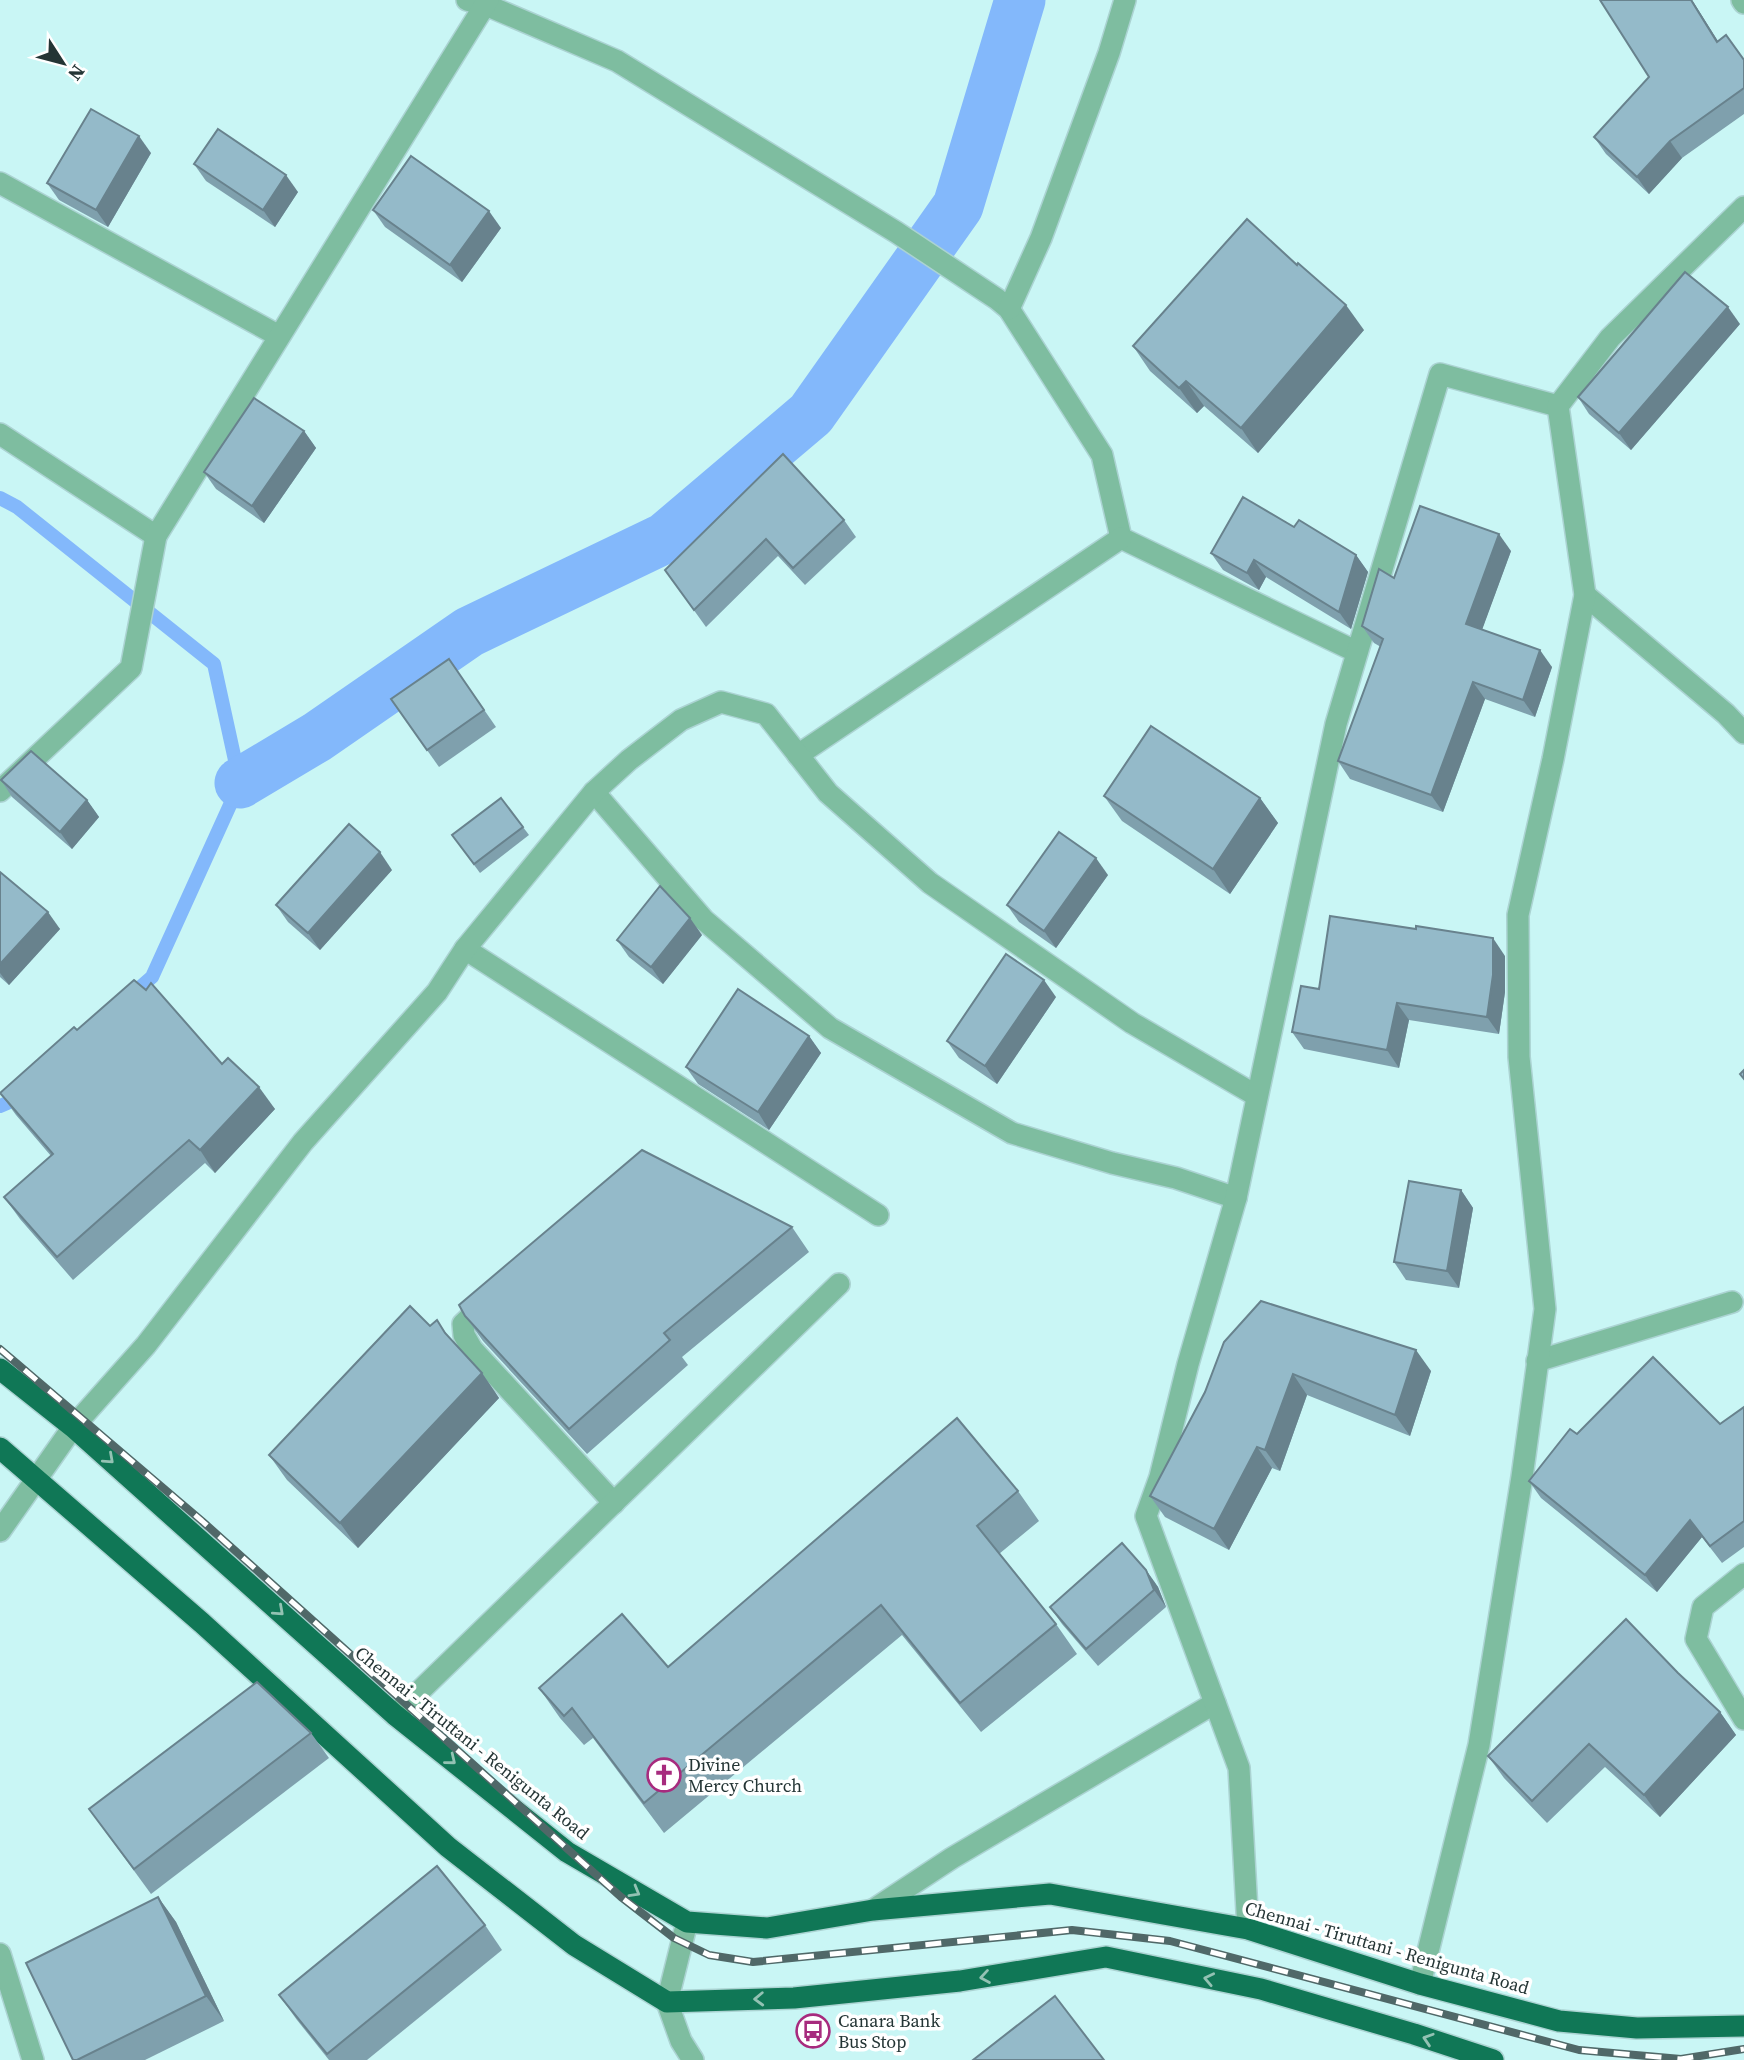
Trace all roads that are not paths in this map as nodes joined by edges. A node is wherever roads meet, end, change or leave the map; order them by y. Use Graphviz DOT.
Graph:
graph roads {
  1 [pos="1125,0"];
  2 [pos="480,2"];
  3 [pos="0,183"];
  4 [pos="1739,221"];
  5 [pos="1003,304"];
  6 [pos="279,335"];
  7 [pos="1558,406"];
  8 [pos="0,434"];
  9 [pos="156,536"];
  10 [pos="1121,538"];
  11 [pos="1585,595"];
  12 [pos="1357,652"];
  13 [pos="1744,733"];
  14 [pos="798,755"];
  15 [pos="0,791"];
  16 [pos="594,792"];
  17 [pos="465,949"];
  18 [pos="1257,1096"];
  19 [pos="1236,1198"];
  20 [pos="878,1215"];
  21 [pos="839,1284"];
  22 [pos="503,1288"];
  23 [pos="1732,1302"];
  24 [pos="1537,1361"];
  25 [pos="0,1369"];
  26 [pos="73,1427"];
  27 [pos="0,1448"];
  28 [pos="37,1480"];
  29 [pos="614,1503"];
  30 [pos="0,1531"];
  31 [pos="1744,1574"];
  32 [pos="1215,1703"];
  33 [pos="396,1715"];
  34 [pos="1744,1719"];
  35 [pos="873,1910"];
  36 [pos="687,1922"];
  37 [pos="1248,1929"];
  38 [pos="0,1954"];
  39 [pos="1420,1984"];
  40 [pos="667,2002"];
  41 [pos="1744,2026"];
  42 [pos="33,2060"];
  43 [pos="693,2060"];
  44 [pos="1493,2060"];
  1 -- 5 [label="street"];
  2 -- 5 [label="street"];
  2 -- 6 [label="street"];
  3 -- 6 [label="street"];
  4 -- 7 [label="street"];
  5 -- 10 [label="street"];
  6 -- 9 [label="street"];
  7 -- 11 [label="street"];
  7 -- 12 [label="street"];
  8 -- 9 [label="street"];
  9 -- 15 [label="street"];
  10 -- 12 [label="street"];
  10 -- 14 [label="street"];
  11 -- 13 [label="street"];
  11 -- 24 [label="street"];
  12 -- 18 [label="street"];
  14 -- 16 [label="street"];
  14 -- 18 [label="street"];
  16 -- 17 [label="street"];
  16 -- 19 [label="street"];
  17 -- 20 [label="street"];
  17 -- 26 [label="street"];
  18 -- 19 [label="street"];
  19 -- 32 [label="street"];
  21 -- 29 [label="street"];
  22 -- 29 [label="street"];
  23 -- 24 [label="street"];
  24 -- 39 [label="street"];
  25 -- 26 [label="highway, Chennai - Tiruttani - Renigunta Road"];
  26 -- 28 [label="street"];
  26 -- 33 [label="highway, Chennai - Tiruttani - Renigunta Road, one-way"];
  27 -- 28 [label="highway"];
  28 -- 30 [label="street"];
  28 -- 40 [label="highway"];
  29 -- 33 [label="street"];
  31 -- 34 [label="street"];
  32 -- 35 [label="street"];
  32 -- 37 [label="street"];
  33 -- 36 [label="highway, Chennai - Tiruttani - Renigunta Road, one-way"];
  35 -- 36 [label="highway, Chennai - Tiruttani - Renigunta Road"];
  35 -- 37 [label="highway, Chennai - Tiruttani - Renigunta Road"];
  36 -- 40 [label="street"];
  37 -- 39 [label="highway, Chennai - Tiruttani - Renigunta Road"];
  38 -- 42 [label="street"];
  39 -- 41 [label="highway, Chennai - Tiruttani - Renigunta Road"];
  40 -- 43 [label="street"];
  44 -- 40 [label="highway, one-way"];
}
